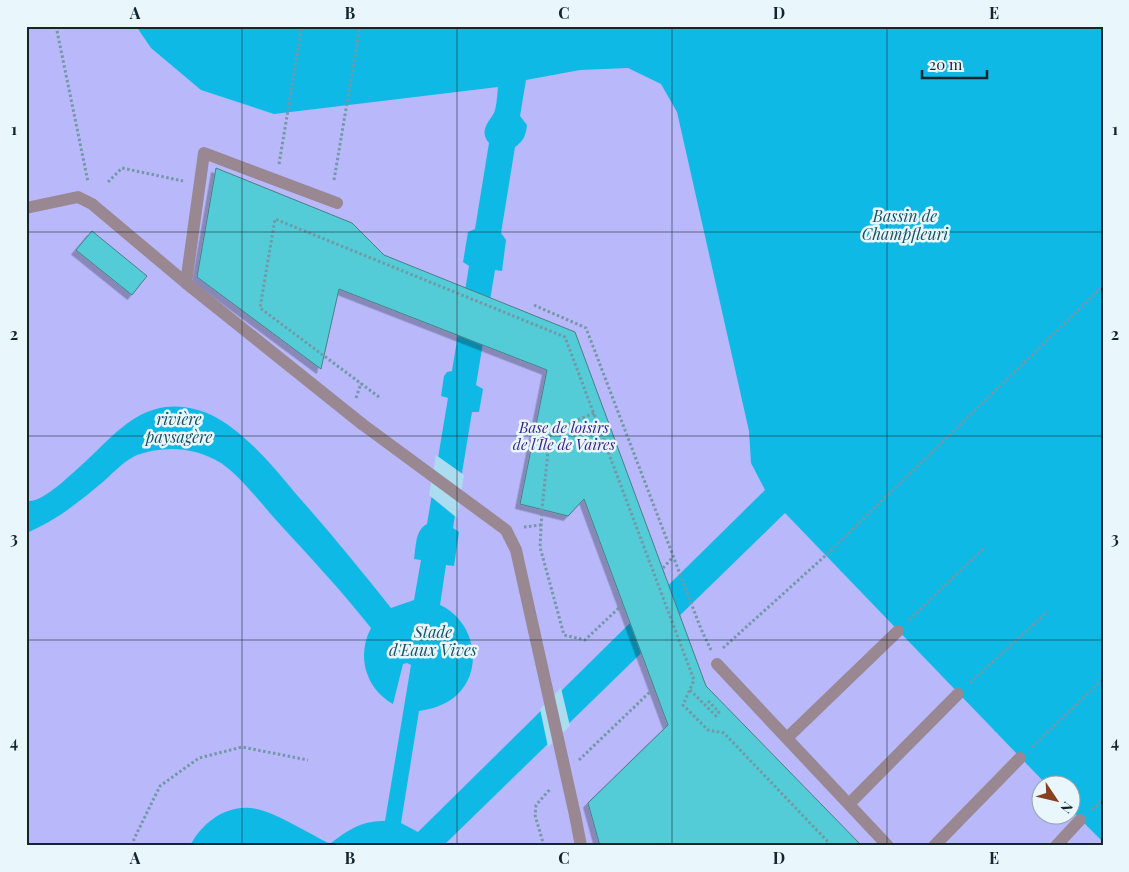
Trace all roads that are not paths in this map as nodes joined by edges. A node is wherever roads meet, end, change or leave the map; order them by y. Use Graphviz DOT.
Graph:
graph roads {
  1 [pos="337,203"];
  2 [pos="26,208"];
  3 [pos="186,283"];
  4 [pos="898,631"];
  5 [pos="717,664"];
  6 [pos="958,694"];
  7 [pos="787,738"];
  8 [pos="1020,758"];
  9 [pos="849,804"];
  10 [pos="1076,824"];
  11 [pos="581,846"];
  12 [pos="888,846"];
  13 [pos="934,846"];
  14 [pos="1056,846"];
  1 -- 3 [label="lane"];
  2 -- 3 [label="lane"];
  3 -- 11 [label="lane, bridge"];
  4 -- 7 [label="lane"];
  5 -- 7 [label="lane"];
  6 -- 9 [label="lane"];
  7 -- 9 [label="lane"];
  8 -- 13 [label="lane"];
  9 -- 12 [label="lane"];
  10 -- 14 [label="lane"];
}
